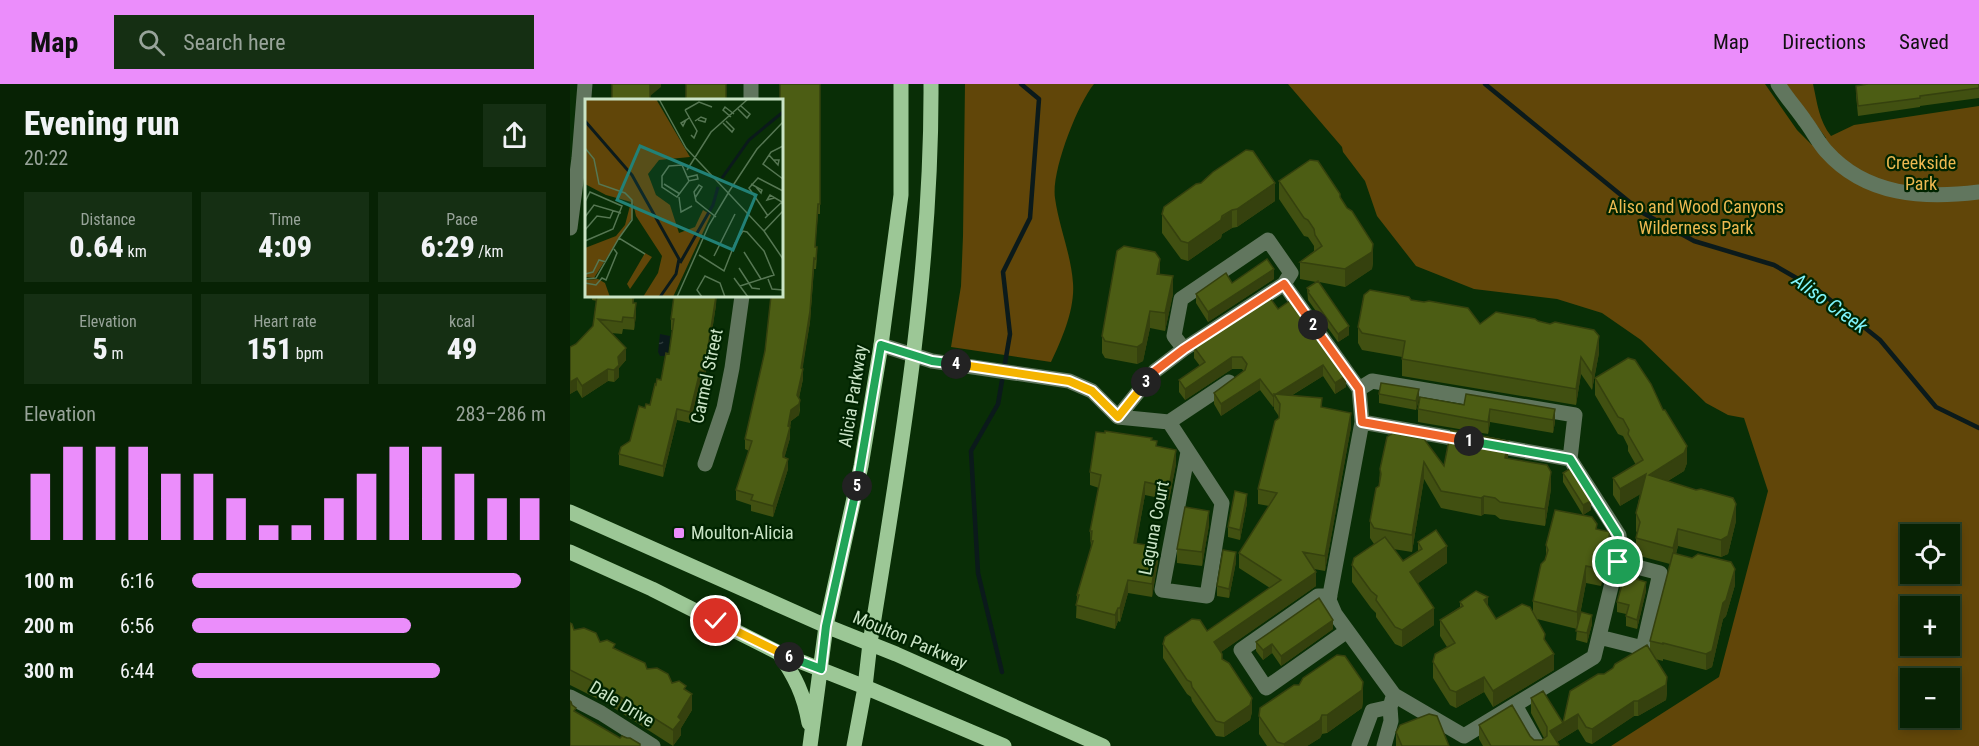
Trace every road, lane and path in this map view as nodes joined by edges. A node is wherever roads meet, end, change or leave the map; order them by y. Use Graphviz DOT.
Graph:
graph roads {
  1 [pos="585,84"];
  2 [pos="751,84"];
  3 [pos="901,84"];
  4 [pos="931,84"];
  5 [pos="1778,84"];
  6 [pos="752,99"];
  7 [pos="583,159"];
  8 [pos="1979,192"];
  9 [pos="570,228"];
  10 [pos="1284,284"];
  11 [pos="742,297"];
  12 [pos="881,345"];
  13 [pos="1184,349"];
  14 [pos="914,354"];
  15 [pos="1237,377"];
  16 [pos="1359,389"];
  17 [pos="1118,417"];
  18 [pos="1169,422"];
  19 [pos="1362,422"];
  20 [pos="1188,452"];
  21 [pos="1570,459"];
  22 [pos="705,464"];
  23 [pos="570,512"];
  24 [pos="570,552"];
  25 [pos="1618,562"];
  26 [pos="1330,596"];
  27 [pos="826,626"];
  28 [pos="1347,631"];
  29 [pos="1599,637"];
  30 [pos="870,643"];
  31 [pos="779,652"];
  32 [pos="821,669"];
  33 [pos="865,687"];
  34 [pos="570,697"];
  35 [pos="1392,701"];
  36 [pos="1515,705"];
  37 [pos="811,740"];
  38 [pos="1466,741"];
  39 [pos="653,746"];
  40 [pos="854,746"];
  41 [pos="1004,746"];
  42 [pos="1103,746"];
  43 [pos="1359,746"];
  44 [pos="1384,746"];
  45 [pos="1538,746"];
  1 -- 7 [label="street"];
  2 -- 6 [label="street"];
  3 -- 12 [label="main road, Alicia Parkway"];
  4 -- 14 [label="main road"];
  5 -- 8 [label="street"];
  7 -- 9 [label="street"];
  10 -- 13 [label="street"];
  10 -- 13 [label="street"];
  10 -- 16 [label="street"];
  11 -- 22 [label="street, Carmel Street"];
  12 -- 14 [label="street"];
  12 -- 27 [label="main road, Alicia Parkway"];
  13 -- 17 [label="street"];
  14 -- 17 [label="street"];
  14 -- 30 [label="main road"];
  15 -- 18 [label="street"];
  16 -- 19 [label="street"];
  16 -- 21 [label="street"];
  17 -- 18 [label="street"];
  18 -- 20 [label="street, Laguna Court"];
  19 -- 21 [label="street"];
  19 -- 26 [label="street"];
  20 -- 20 [label="street, Laguna Court"];
  21 -- 25 [label="street"];
  23 -- 27 [label="main road, Moulton Parkway"];
  24 -- 31 [label="main road"];
  25 -- 29 [label="street"];
  25 -- 29 [label="street"];
  26 -- 28 [label="street"];
  26 -- 28 [label="street"];
  27 -- 30 [label="main road, Moulton Parkway"];
  27 -- 32 [label="main road, Alicia Parkway"];
  28 -- 35 [label="street"];
  29 -- 36 [label="street"];
  30 -- 33 [label="main road"];
  30 -- 42 [label="main road, Moulton Parkway"];
  31 -- 32 [label="main road"];
  31 -- 37 [label="main road"];
  32 -- 33 [label="main road"];
  32 -- 37 [label="main road, Alicia Parkway"];
  33 -- 40 [label="main road"];
  33 -- 41 [label="main road"];
  34 -- 39 [label="street, Dale Drive"];
  35 -- 38 [label="street"];
  35 -- 43 [label="street"];
  35 -- 44 [label="street"];
  36 -- 38 [label="street"];
  36 -- 45 [label="street"];
}
